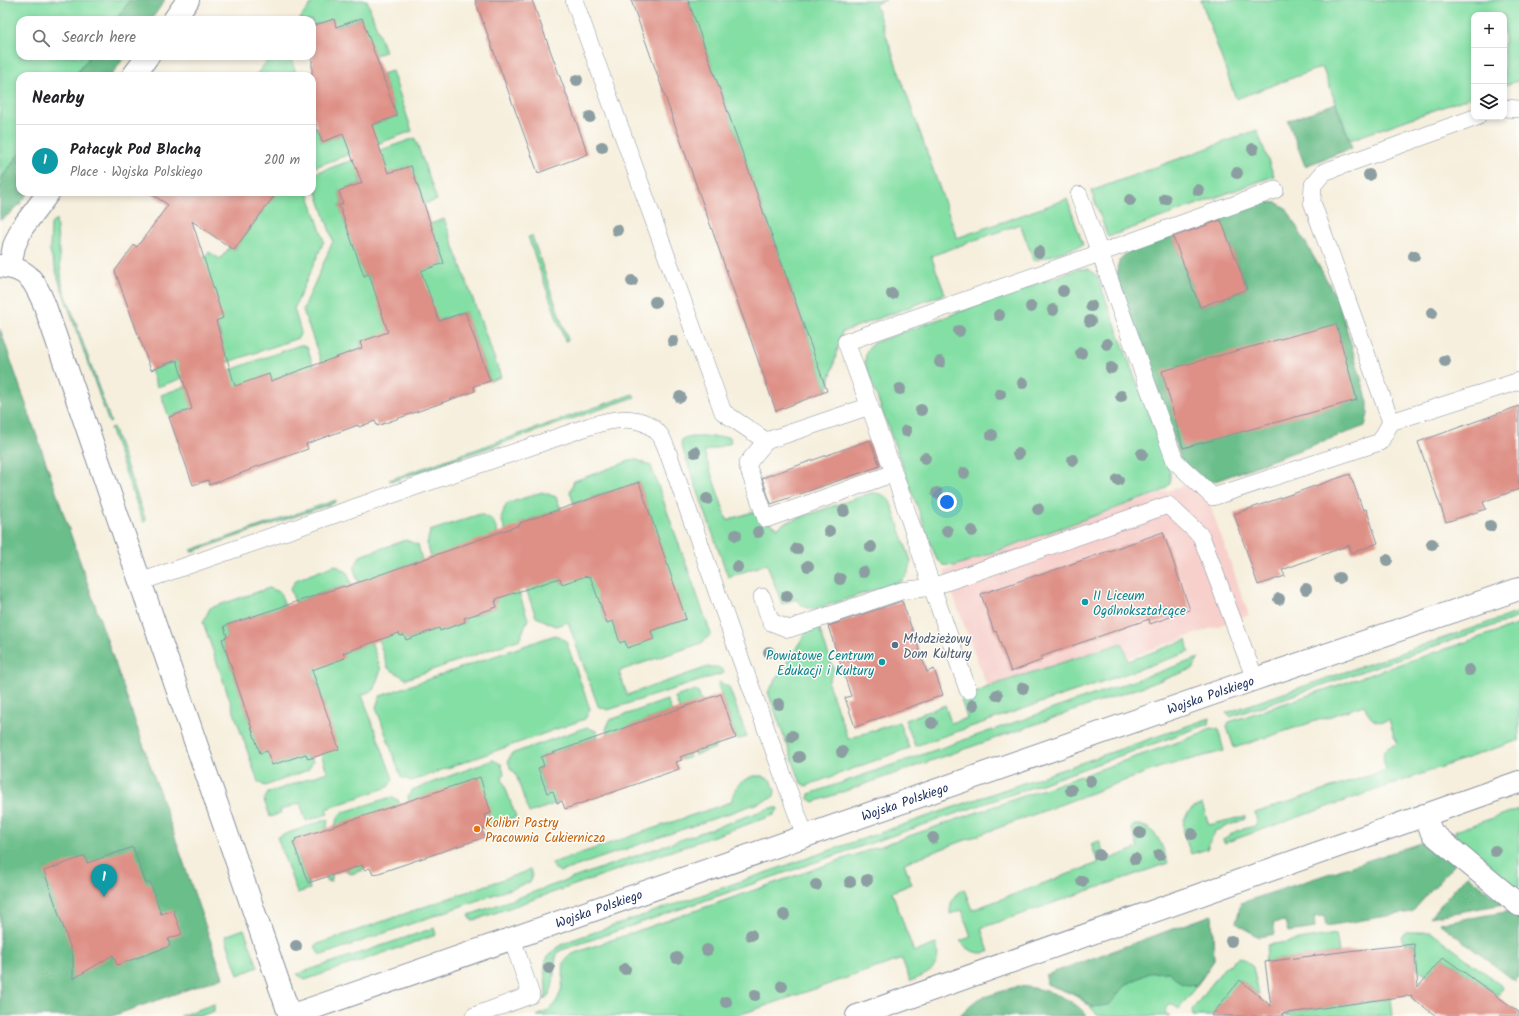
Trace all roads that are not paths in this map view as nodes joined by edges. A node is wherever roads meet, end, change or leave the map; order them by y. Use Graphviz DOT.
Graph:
graph roads {
  1 [pos="188,0"];
  2 [pos="574,0"];
  3 [pos="177,16"];
  4 [pos="145,60"];
  5 [pos="136,72"];
  6 [pos="1507,108"];
  7 [pos="1519,108"];
  8 [pos="1471,119"];
  9 [pos="1275,190"];
  10 [pos="1079,195"];
  11 [pos="46,196"];
  12 [pos="1100,253"];
  13 [pos="5,266"];
  14 [pos="1519,380"];
  15 [pos="870,406"];
  16 [pos="1391,422"];
  17 [pos="766,441"];
  18 [pos="894,473"];
  19 [pos="140,582"];
  20 [pos="932,587"];
  21 [pos="1519,589"];
  22 [pos="762,597"];
  23 [pos="1255,679"];
  24 [pos="968,690"];
  25 [pos="1519,782"];
  26 [pos="1424,815"];
  27 [pos="805,836"];
  28 [pos="1519,905"];
  29 [pos="512,938"];
  30 [pos="290,1016"];
  31 [pos="474,1016"];
  32 [pos="857,1016"];
  1 -- 3 [label="street"];
  2 -- 17 [label="lane"];
  4 -- 5 [label="street"];
  6 -- 7 [label="lane"];
  8 -- 16 [label="lane"];
  9 -- 12 [label="lane"];
  10 -- 12 [label="lane"];
  11 -- 13 [label="street"];
  12 -- 15 [label="lane"];
  12 -- 16 [label="lane"];
  13 -- 19 [label="street"];
  14 -- 16 [label="lane"];
  15 -- 17 [label="lane"];
  15 -- 18 [label="lane"];
  17 -- 18 [label="lane"];
  18 -- 20 [label="lane"];
  19 -- 27 [label="lane"];
  19 -- 30 [label="street"];
  20 -- 22 [label="lane"];
  20 -- 23 [label="lane"];
  20 -- 24 [label="lane"];
  21 -- 23 [label="street, Wojska Polskiego"];
  23 -- 27 [label="street, Wojska Polskiego"];
  25 -- 26 [label="street"];
  26 -- 28 [label="street"];
  26 -- 32 [label="street"];
  27 -- 29 [label="street, Wojska Polskiego"];
  29 -- 30 [label="street, Wojska Polskiego"];
  29 -- 31 [label="lane"];
}
